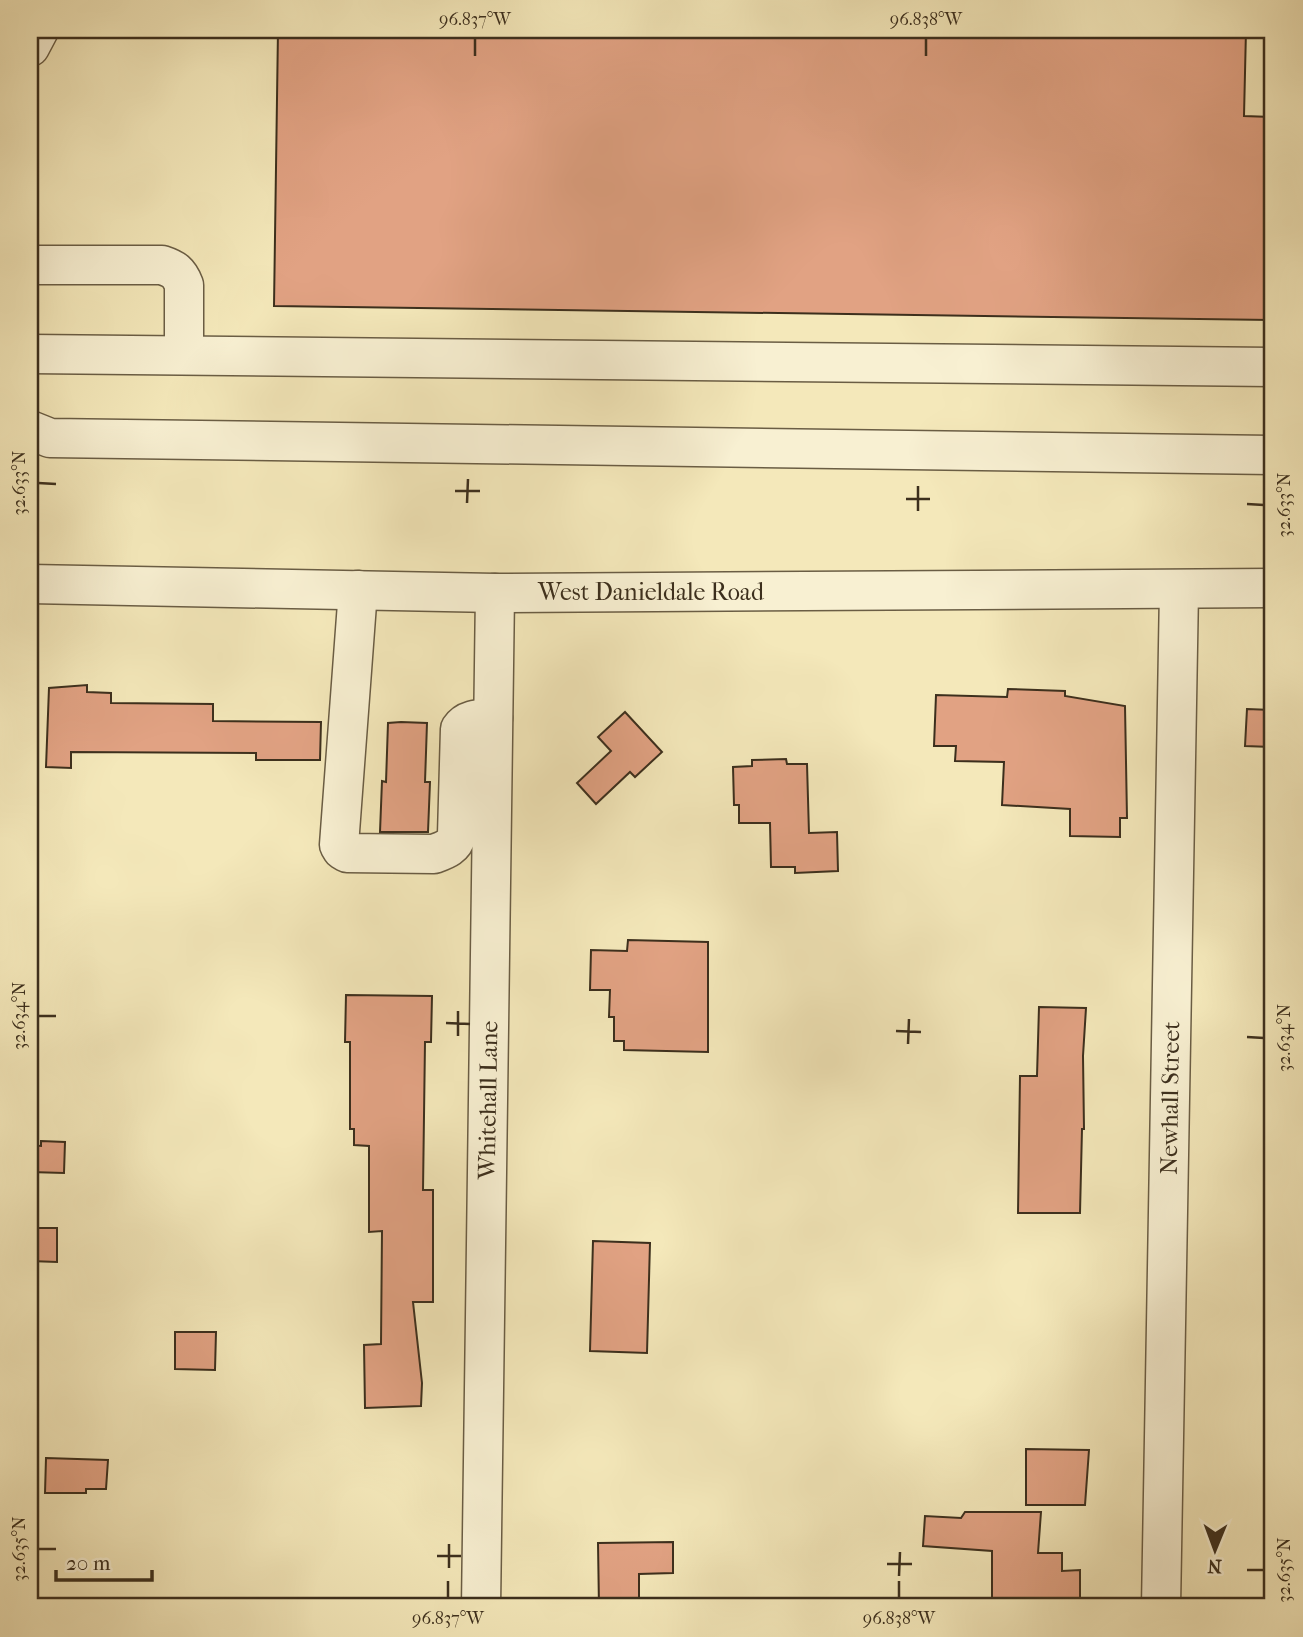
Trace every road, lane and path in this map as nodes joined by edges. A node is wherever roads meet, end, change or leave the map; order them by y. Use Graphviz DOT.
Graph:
graph roads {
  1 [pos="39,30"];
  2 [pos="30,47"];
  3 [pos="30,265"];
  4 [pos="30,354"];
  5 [pos="184,355"];
  6 [pos="1273,367"];
  7 [pos="30,430"];
  8 [pos="1273,455"];
  9 [pos="30,584"];
  10 [pos="1273,589"];
  11 [pos="358,590"];
  12 [pos="1179,590"];
  13 [pos="495,593"];
  14 [pos="493,718"];
  15 [pos="481,1607"];
  16 [pos="1161,1607"];
  1 -- 2 [label="street"];
  3 -- 5 [label="street"];
  4 -- 5 [label="street"];
  5 -- 6 [label="street"];
  7 -- 8 [label="street"];
  9 -- 11 [label="street, West Danieldale Road"];
  10 -- 12 [label="street, West Danieldale Road"];
  11 -- 13 [label="street, West Danieldale Road"];
  11 -- 14 [label="street"];
  12 -- 13 [label="street, West Danieldale Road"];
  12 -- 16 [label="street, Newhall Street"];
  13 -- 14 [label="street, Whitehall Lane"];
  14 -- 15 [label="street, Whitehall Lane"];
}
